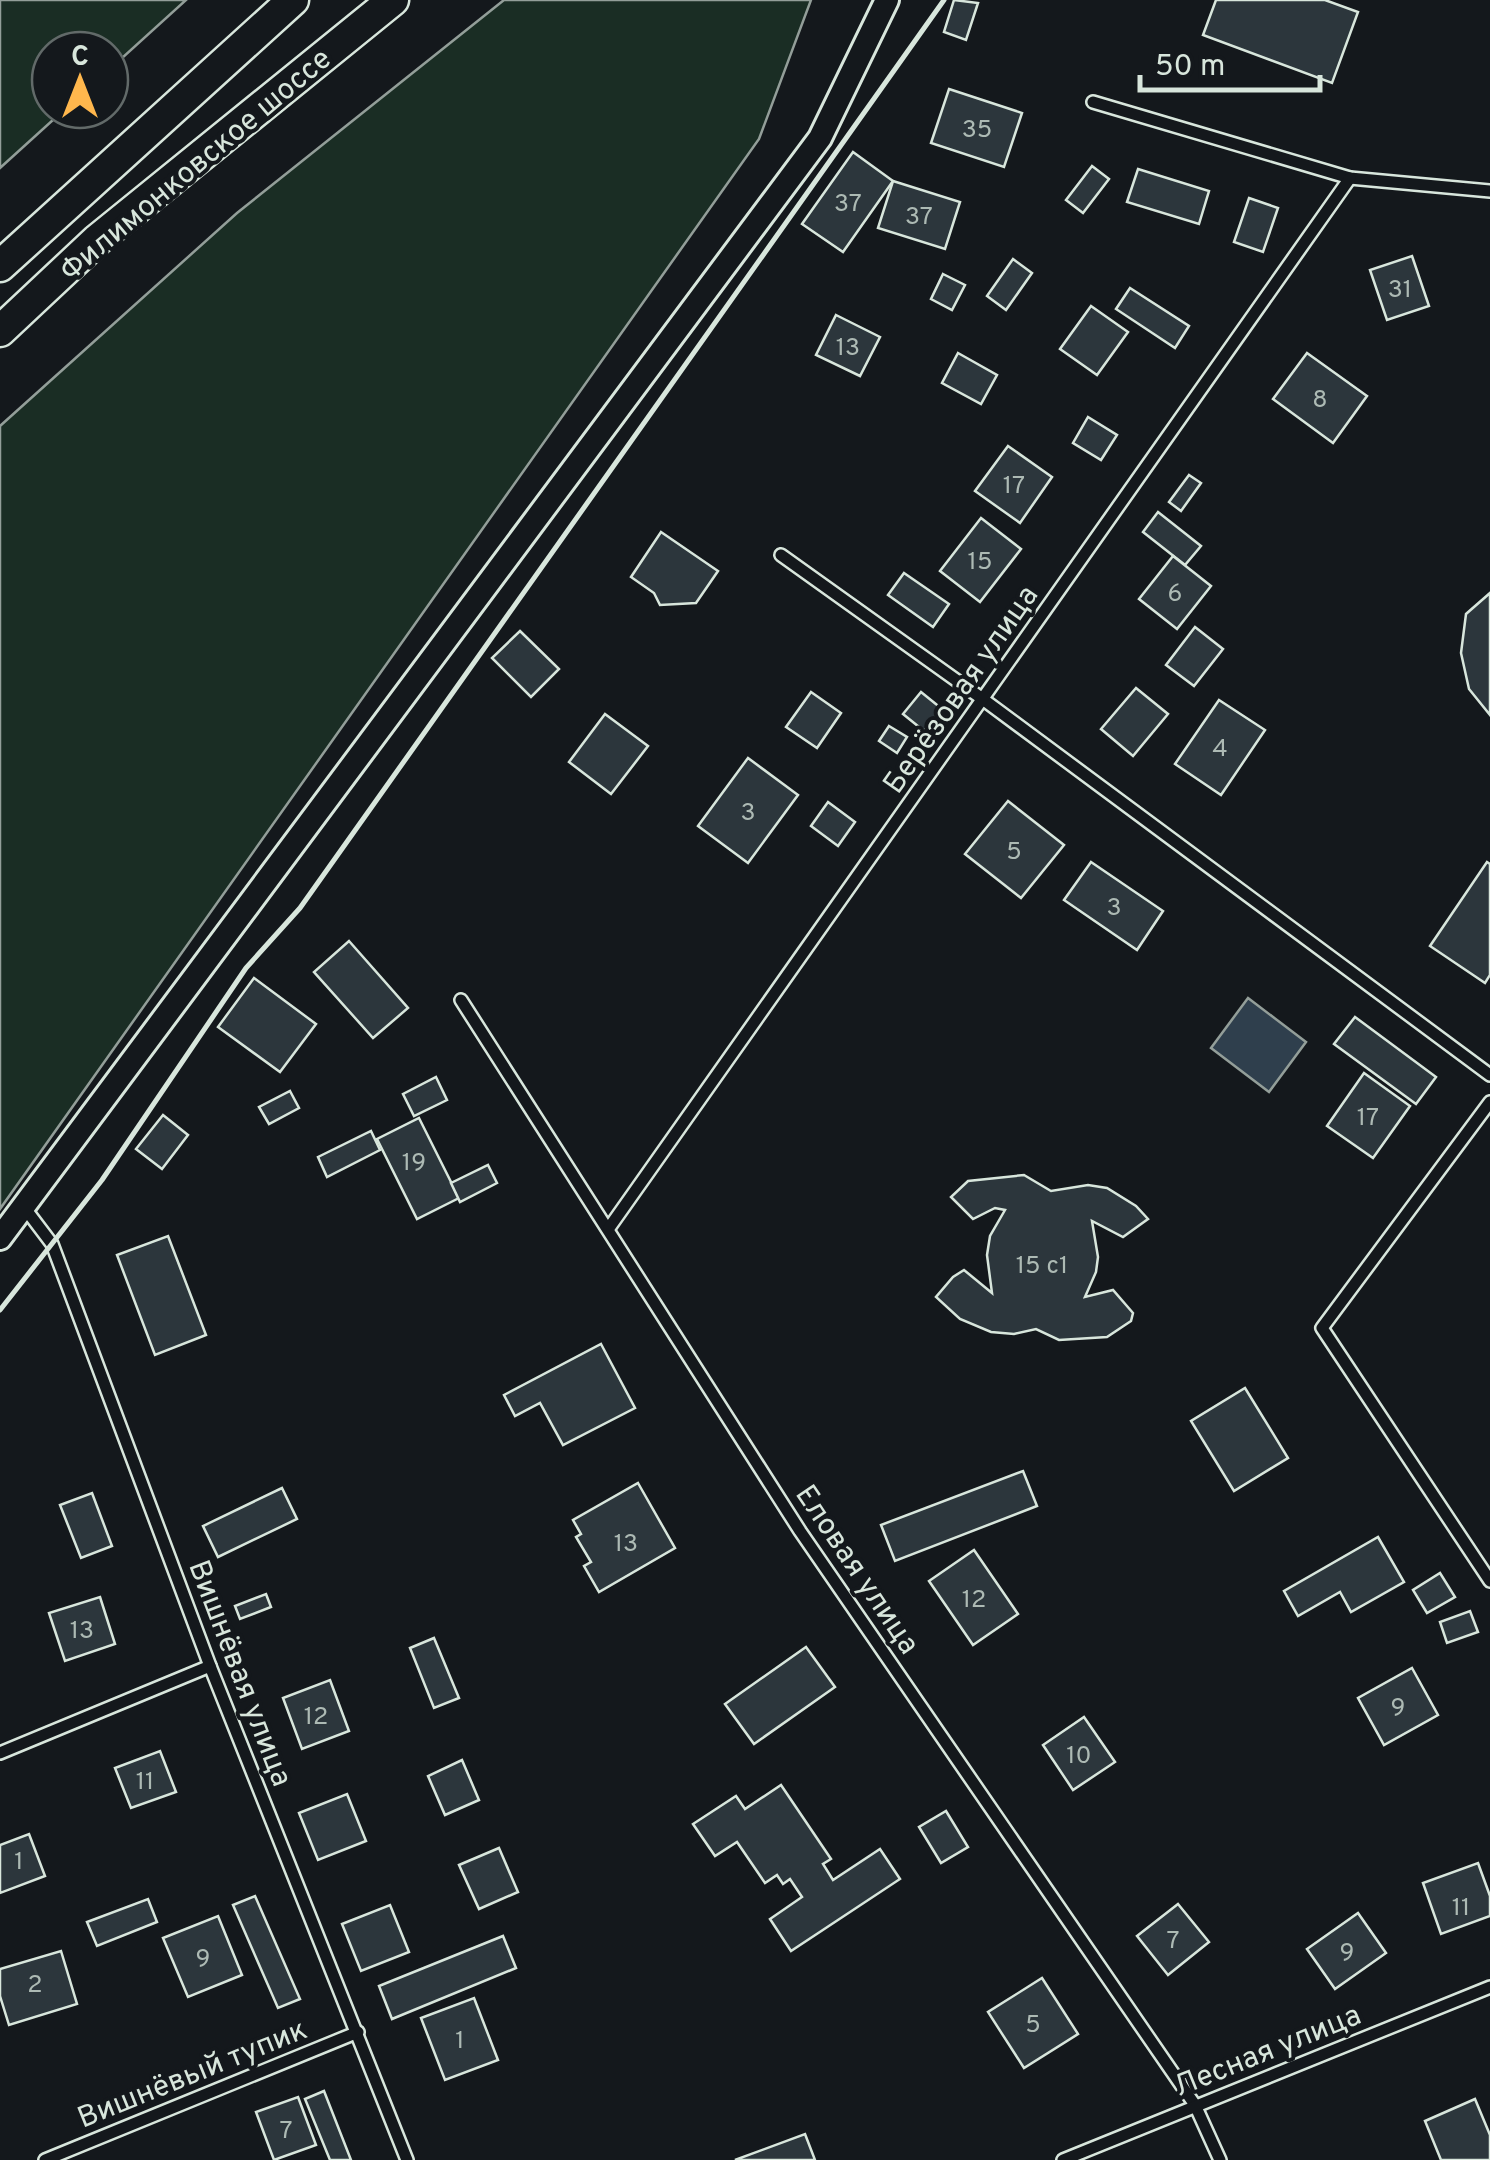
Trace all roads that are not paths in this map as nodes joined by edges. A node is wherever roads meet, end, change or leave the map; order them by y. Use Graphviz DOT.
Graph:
graph roads {
  1 [pos="294,0"];
  2 [pos="392,0"];
  3 [pos="887,0"];
  4 [pos="1093,102"];
  5 [pos="1350,178"];
  6 [pos="1490,190"];
  7 [pos="0,266"];
  8 [pos="0,330"];
  9 [pos="781,555"];
  10 [pos="984,700"];
  11 [pos="461,1000"];
  12 [pos="1490,1075"];
  13 [pos="1490,1102"];
  14 [pos="24,1207"];
  15 [pos="610,1228"];
  16 [pos="0,1238"];
  17 [pos="1490,1582"];
  18 [pos="210,1666"];
  19 [pos="0,1752"];
  20 [pos="1490,1987"];
  21 [pos="358,2032"];
  22 [pos="1195,2106"];
  23 [pos="45,2160"];
  24 [pos="407,2160"];
  25 [pos="1064,2160"];
  26 [pos="1220,2160"];
  1 -- 7 [label="main road, Филимонковское шоссе"];
  2 -- 8 [label="main road, Филимонковское шоссе"];
  3 -- 14 [label="street"];
  4 -- 5 [label="lane"];
  5 -- 6 [label="lane"];
  5 -- 10 [label="lane, Берёзовая улица"];
  9 -- 10 [label="lane"];
  10 -- 12 [label="lane"];
  10 -- 15 [label="lane, Берёзовая улица"];
  11 -- 15 [label="lane, Еловая улица"];
  13 -- 17 [label="lane"];
  14 -- 16 [label="street"];
  14 -- 18 [label="lane, Вишнёвая улица"];
  15 -- 22 [label="lane, Еловая улица"];
  18 -- 19 [label="lane"];
  18 -- 21 [label="lane, Вишнёвая улица"];
  20 -- 22 [label="lane, Лесная улица"];
  21 -- 23 [label="lane, Вишнёвый тупик"];
  21 -- 24 [label="lane, Вишнёвая улица"];
  22 -- 25 [label="lane, Лесная улица"];
  22 -- 26 [label="lane, Еловая улица"];
}
